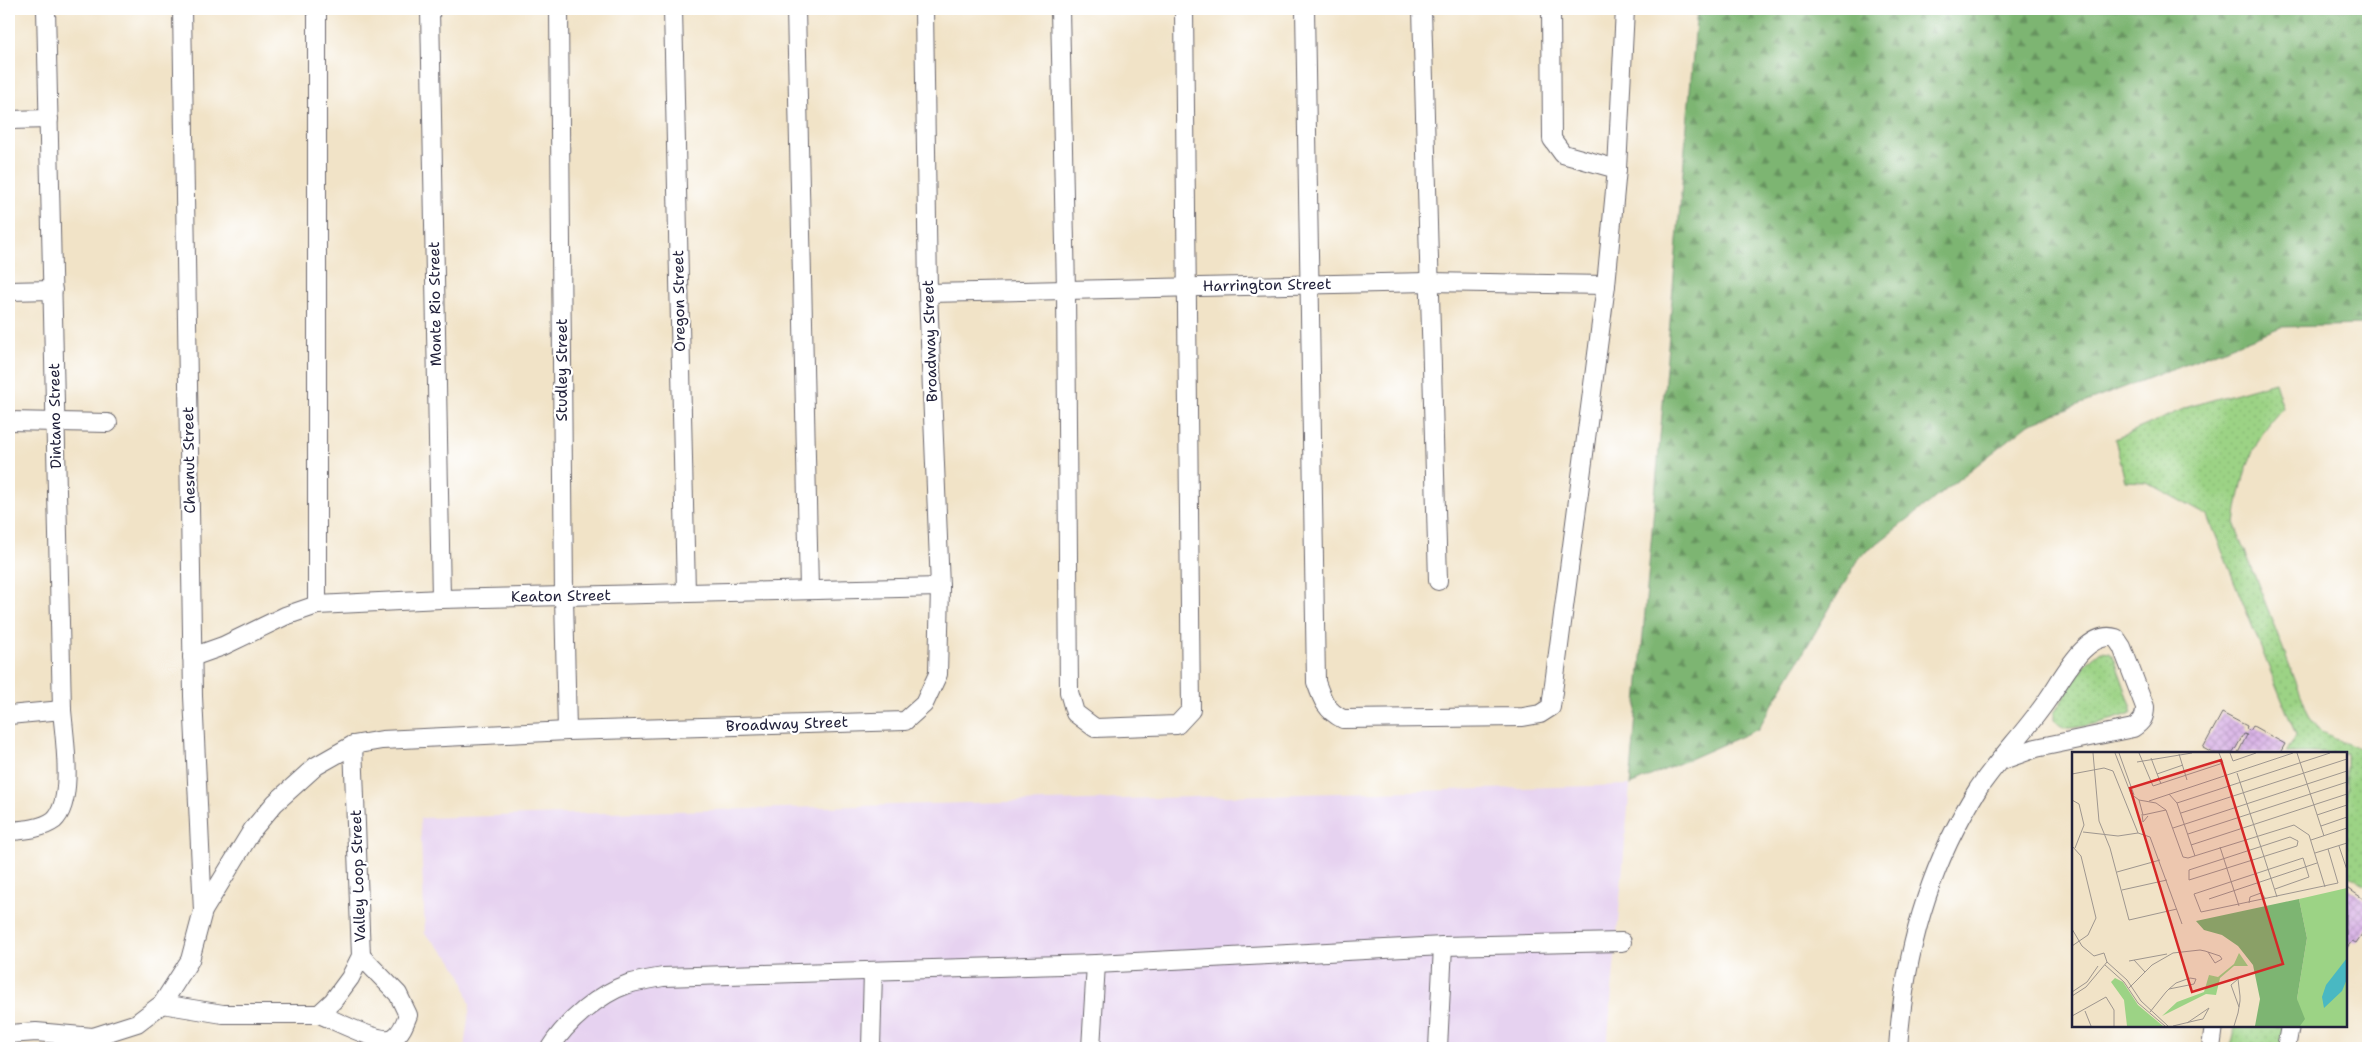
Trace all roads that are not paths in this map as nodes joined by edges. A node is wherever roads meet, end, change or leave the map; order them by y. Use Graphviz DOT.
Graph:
graph roads {
  1 [pos="46,9"];
  2 [pos="182,9"];
  3 [pos="317,9"];
  4 [pos="430,9"];
  5 [pos="559,9"];
  6 [pos="673,9"];
  7 [pos="796,9"];
  8 [pos="924,9"];
  9 [pos="1060,9"];
  10 [pos="1184,9"];
  11 [pos="1305,9"];
  12 [pos="1422,9"];
  13 [pos="1551,9"];
  14 [pos="1625,9"];
  15 [pos="9,120"];
  16 [pos="49,120"];
  17 [pos="1616,169"];
  18 [pos="1428,282"];
  19 [pos="1310,285"];
  20 [pos="1606,285"];
  21 [pos="1186,287"];
  22 [pos="52,290"];
  23 [pos="1066,290"];
  24 [pos="9,291"];
  25 [pos="928,293"];
  26 [pos="9,421"];
  27 [pos="56,421"];
  28 [pos="108,422"];
  29 [pos="1438,582"];
  30 [pos="940,587"];
  31 [pos="809,590"];
  32 [pos="686,593"];
  33 [pos="564,596"];
  34 [pos="441,598"];
  35 [pos="317,605"];
  36 [pos="192,657"];
  37 [pos="62,710"];
  38 [pos="9,715"];
  39 [pos="567,731"];
  40 [pos="353,745"];
  41 [pos="2000,761"];
  42 [pos="9,831"];
  43 [pos="203,911"];
  44 [pos="1622,942"];
  45 [pos="1443,946"];
  46 [pos="361,956"];
  47 [pos="1096,964"];
  48 [pos="873,971"];
  49 [pos="162,1004"];
  50 [pos="319,1014"];
  51 [pos="2214,1027"];
  52 [pos="2290,1027"];
  53 [pos="9,1034"];
  54 [pos="89,1042"];
  55 [pos="550,1048"];
  56 [pos="871,1048"];
  57 [pos="1091,1048"];
  58 [pos="1438,1048"];
  59 [pos="1898,1048"];
  60 [pos="2211,1048"];
  61 [pos="2286,1048"];
  1 -- 16 [label="street, Dintano Street"];
  2 -- 36 [label="street, Chesnut Street"];
  3 -- 35 [label="street"];
  4 -- 34 [label="street, Monte Rio Street"];
  5 -- 33 [label="street, Studley Street"];
  6 -- 32 [label="street, Oregon Street"];
  7 -- 31 [label="street"];
  8 -- 25 [label="street, Broadway Street"];
  9 -- 23 [label="street"];
  10 -- 21 [label="street"];
  11 -- 19 [label="street"];
  12 -- 18 [label="street"];
  13 -- 17 [label="street"];
  14 -- 17 [label="street"];
  15 -- 16 [label="street"];
  16 -- 22 [label="street, Dintano Street"];
  17 -- 20 [label="street"];
  18 -- 19 [label="street, Harrington Street"];
  18 -- 20 [label="street, Harrington Street"];
  18 -- 29 [label="street"];
  19 -- 20 [label="street"];
  19 -- 21 [label="street, Harrington Street"];
  21 -- 23 [label="street, Harrington Street"];
  21 -- 23 [label="street"];
  22 -- 24 [label="street"];
  22 -- 27 [label="street, Dintano Street"];
  23 -- 25 [label="street, Harrington Street"];
  25 -- 30 [label="street, Broadway Street"];
  26 -- 27 [label="street"];
  27 -- 28 [label="street"];
  27 -- 37 [label="street, Dintano Street"];
  30 -- 31 [label="street, Keaton Street"];
  30 -- 39 [label="street, Broadway Street"];
  31 -- 32 [label="street, Keaton Street"];
  32 -- 33 [label="street, Keaton Street"];
  33 -- 34 [label="street, Keaton Street"];
  33 -- 39 [label="street, Studley Street"];
  34 -- 35 [label="street, Keaton Street"];
  35 -- 36 [label="street, Keaton Street"];
  36 -- 43 [label="street, Chesnut Street"];
  37 -- 38 [label="street"];
  37 -- 42 [label="street, Dintano Street"];
  39 -- 40 [label="street, Broadway Street"];
  40 -- 43 [label="street, Broadway Street"];
  40 -- 46 [label="street, Valley Loop Street"];
  41 -- 41 [label="street"];
  41 -- 59 [label="street"];
  43 -- 49 [label="street, Broadway Street"];
  44 -- 45 [label="street"];
  45 -- 47 [label="street"];
  45 -- 58 [label="street"];
  46 -- 50 [label="street, Valley Loop Street"];
  46 -- 50 [label="street"];
  47 -- 48 [label="street"];
  47 -- 57 [label="street"];
  48 -- 55 [label="street"];
  48 -- 56 [label="street"];
  49 -- 50 [label="street"];
  49 -- 54 [label="street, Broadway Street"];
  51 -- 60 [label="street"];
  52 -- 61 [label="street"];
  53 -- 54 [label="street"];
}
